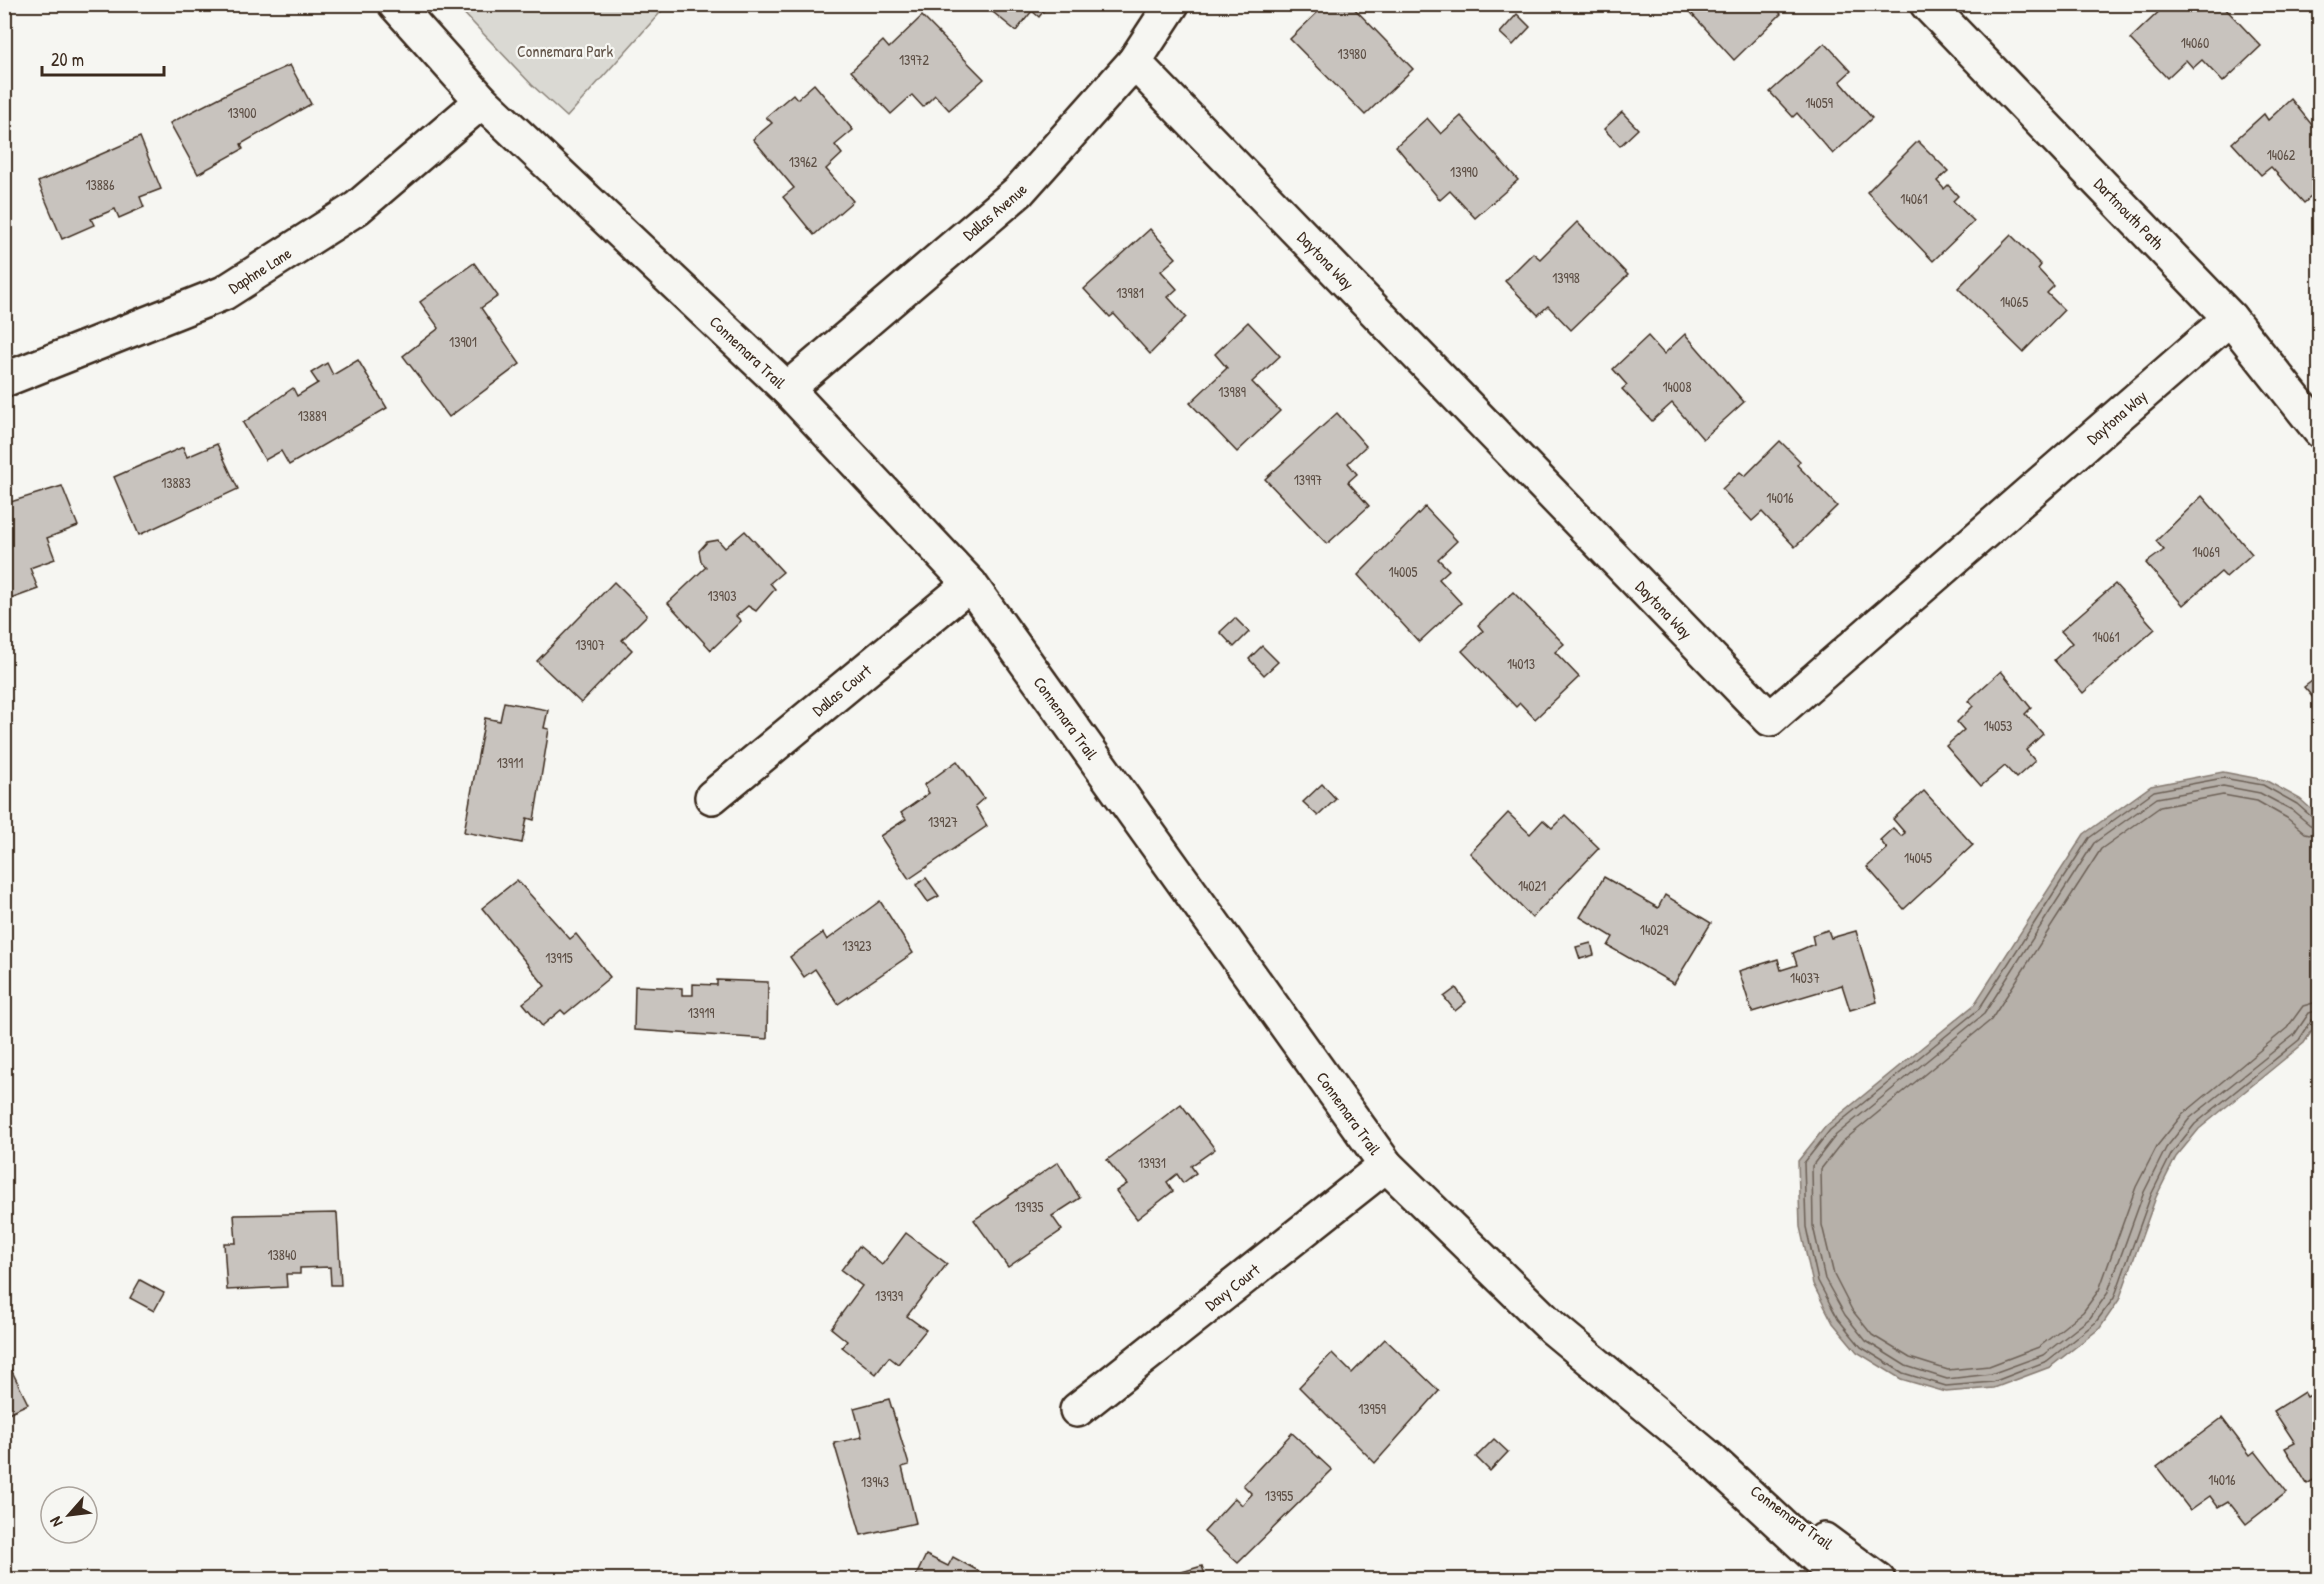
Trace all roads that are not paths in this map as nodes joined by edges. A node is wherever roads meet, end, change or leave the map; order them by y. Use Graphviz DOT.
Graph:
graph roads {
  1 [pos="395,4"];
  2 [pos="1172,4"];
  3 [pos="1927,4"];
  4 [pos="1134,62"];
  5 [pos="482,101"];
  6 [pos="2230,318"];
  7 [pos="4,380"];
  8 [pos="787,389"];
  9 [pos="2319,431"];
  10 [pos="970,584"];
  11 [pos="712,797"];
  12 [pos="1386,1165"];
  13 [pos="1077,1410"];
  14 [pos="1706,1455"];
  15 [pos="1841,1580"];
  16 [pos="1878,1580"];
  1 -- 5 [label="street, Connemara Trail"];
  2 -- 4 [label="street, Dallas Avenue"];
  3 -- 6 [label="street, Dartmouth Path"];
  4 -- 6 [label="street, Daytona Way"];
  4 -- 8 [label="street, Dallas Avenue"];
  5 -- 7 [label="street, Daphne Lane"];
  5 -- 8 [label="street, Connemara Trail"];
  6 -- 9 [label="street, Dartmouth Path"];
  8 -- 10 [label="street, Connemara Trail"];
  10 -- 11 [label="street, Dallas Court"];
  10 -- 12 [label="street, Connemara Trail"];
  12 -- 13 [label="street, Davy Court"];
  12 -- 14 [label="street, Connemara Trail"];
  14 -- 15 [label="street, Connemara Trail"];
  14 -- 16 [label="street, Connemara Trail"];
}
